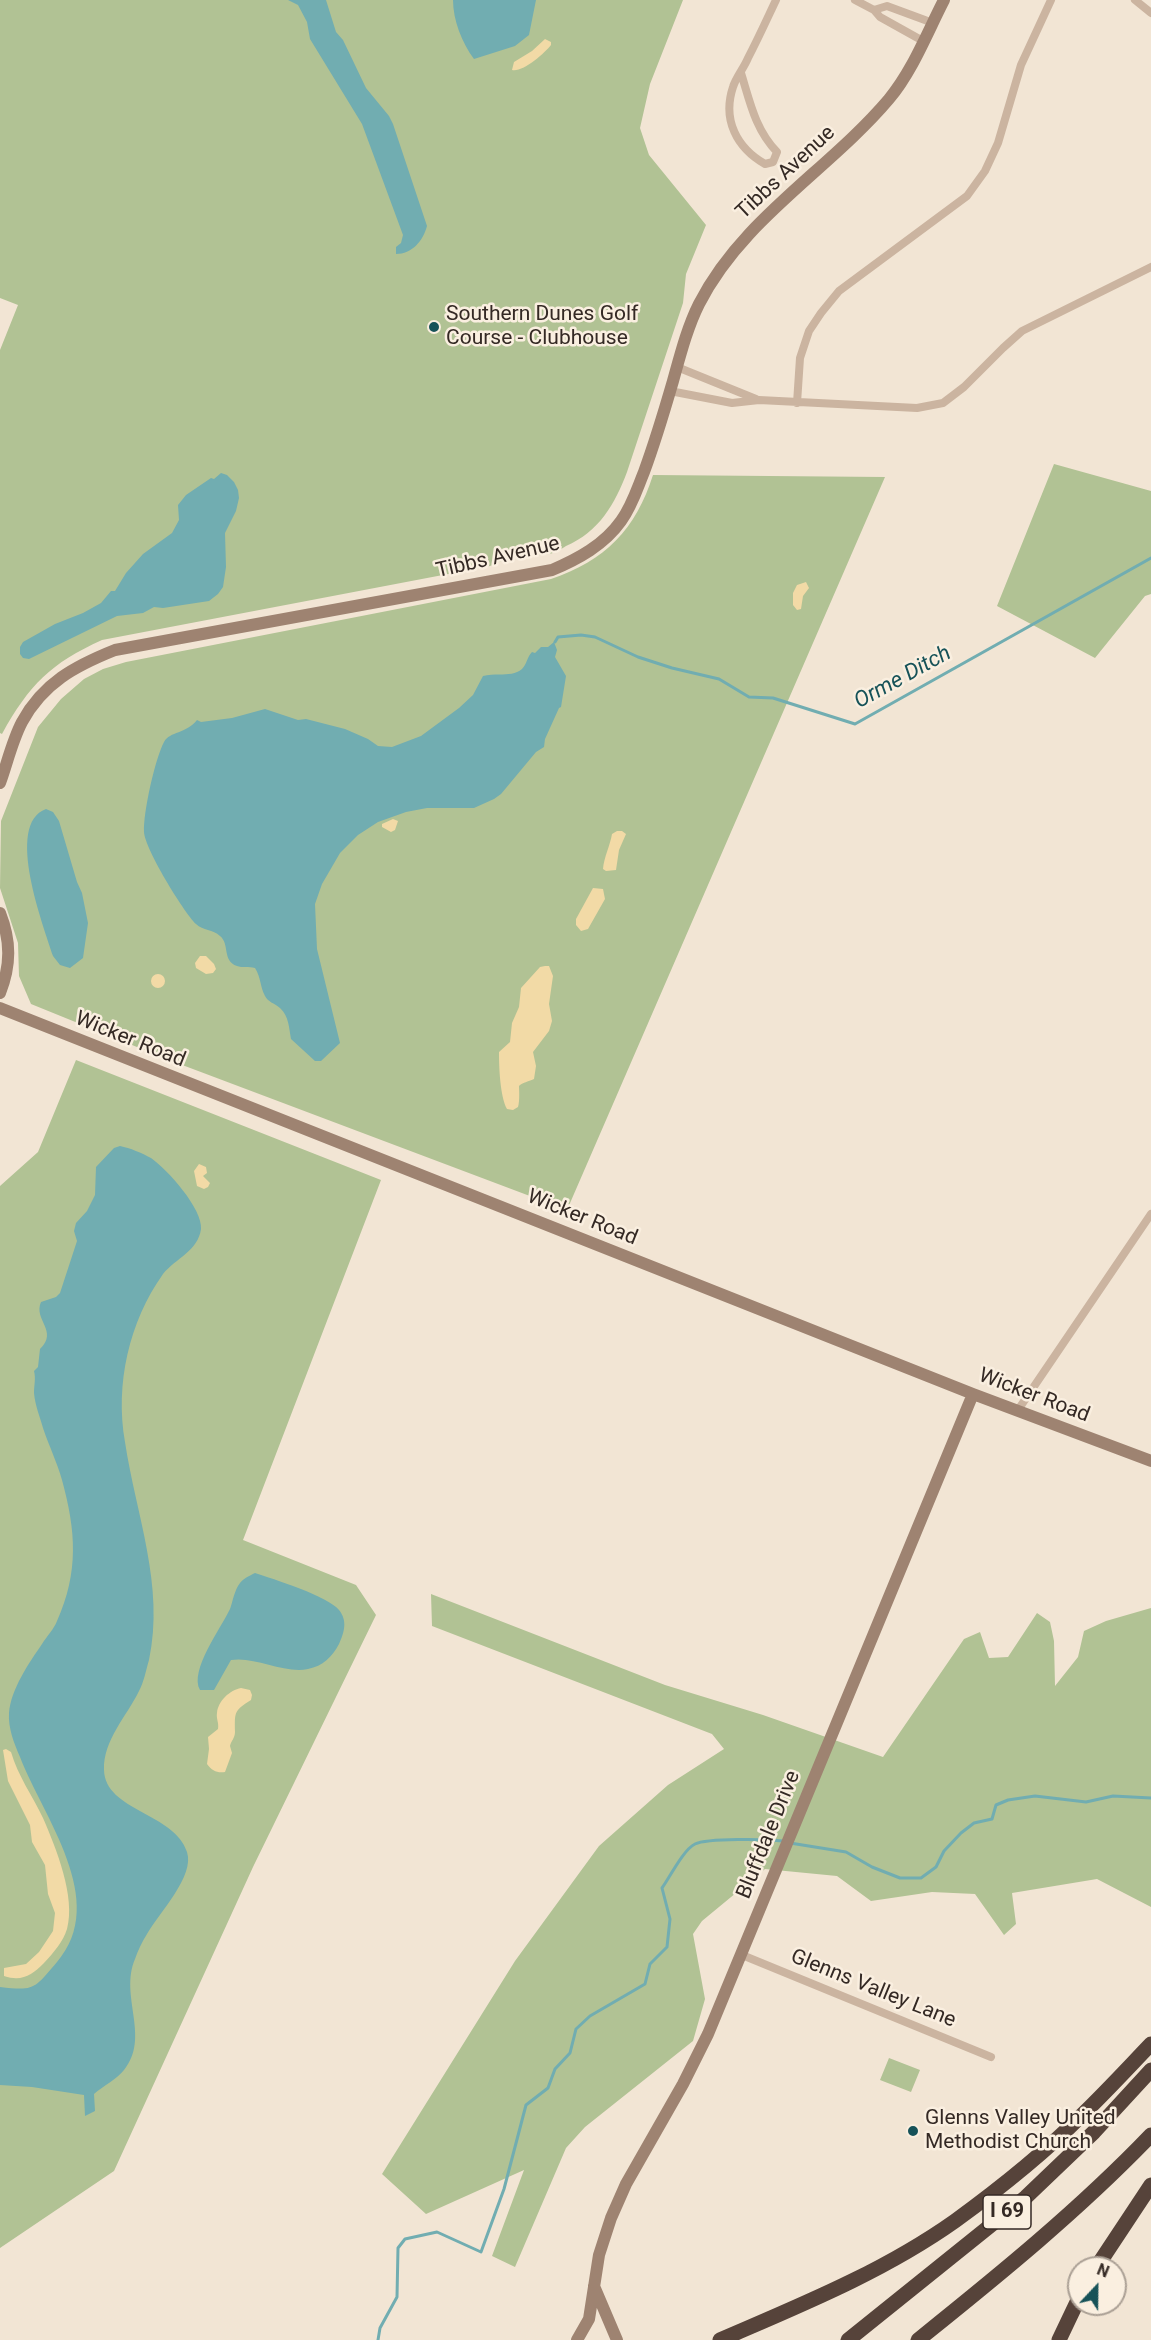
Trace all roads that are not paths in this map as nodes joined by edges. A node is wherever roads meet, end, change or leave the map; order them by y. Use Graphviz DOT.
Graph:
graph roads {
  1 [pos="776,0"];
  2 [pos="855,0"];
  3 [pos="944,0"];
  4 [pos="1052,0"];
  5 [pos="1135,0"];
  6 [pos="874,10"];
  7 [pos="1151,13"];
  8 [pos="933,23"];
  9 [pos="923,41"];
  10 [pos="741,73"];
  11 [pos="1151,267"];
  12 [pos="677,367"];
  13 [pos="670,391"];
  14 [pos="759,400"];
  15 [pos="797,403"];
  16 [pos="0,783"];
  17 [pos="0,913"];
  18 [pos="0,993"];
  19 [pos="0,1008"];
  20 [pos="1151,1214"];
  21 [pos="974,1394"];
  22 [pos="1018,1410"];
  23 [pos="1151,1461"];
  24 [pos="742,1955"];
  25 [pos="1151,2044"];
  26 [pos="991,2057"];
  27 [pos="1151,2070"];
  28 [pos="1151,2135"];
  29 [pos="1151,2185"];
  30 [pos="1104,2256"];
  31 [pos="594,2285"];
  32 [pos="1070,2316"];
  33 [pos="578,2340"];
  34 [pos="617,2340"];
  35 [pos="720,2340"];
  36 [pos="848,2340"];
  37 [pos="918,2340"];
  38 [pos="1059,2340"];
  1 -- 10 [label="street"];
  2 -- 6 [label="street"];
  3 -- 8 [label="street, Tibbs Avenue"];
  4 -- 15 [label="street"];
  5 -- 7 [label="street"];
  6 -- 8 [label="street"];
  6 -- 9 [label="street"];
  8 -- 9 [label="street, Tibbs Avenue"];
  9 -- 12 [label="street, Tibbs Avenue"];
  10 -- 10 [label="street"];
  11 -- 15 [label="street"];
  12 -- 13 [label="street, Tibbs Avenue"];
  12 -- 14 [label="street"];
  13 -- 14 [label="street"];
  13 -- 16 [label="street, Tibbs Avenue"];
  14 -- 15 [label="street"];
  17 -- 18 [label="street"];
  19 -- 21 [label="street, Wicker Road"];
  20 -- 22 [label="street"];
  21 -- 22 [label="street, Wicker Road"];
  21 -- 24 [label="street, Bluffdale Drive"];
  22 -- 23 [label="street, Wicker Road"];
  24 -- 26 [label="street, Glenns Valley Lane"];
  24 -- 31 [label="street, Bluffdale Drive"];
  25 -- 35 [label="highway"];
  27 -- 36 [label="highway, I 69"];
  28 -- 37 [label="highway, I 69"];
  29 -- 30 [label="highway"];
  31 -- 33 [label="street, Bluffdale Drive"];
  31 -- 34 [label="street"];
  32 -- 38 [label="highway"];
}
